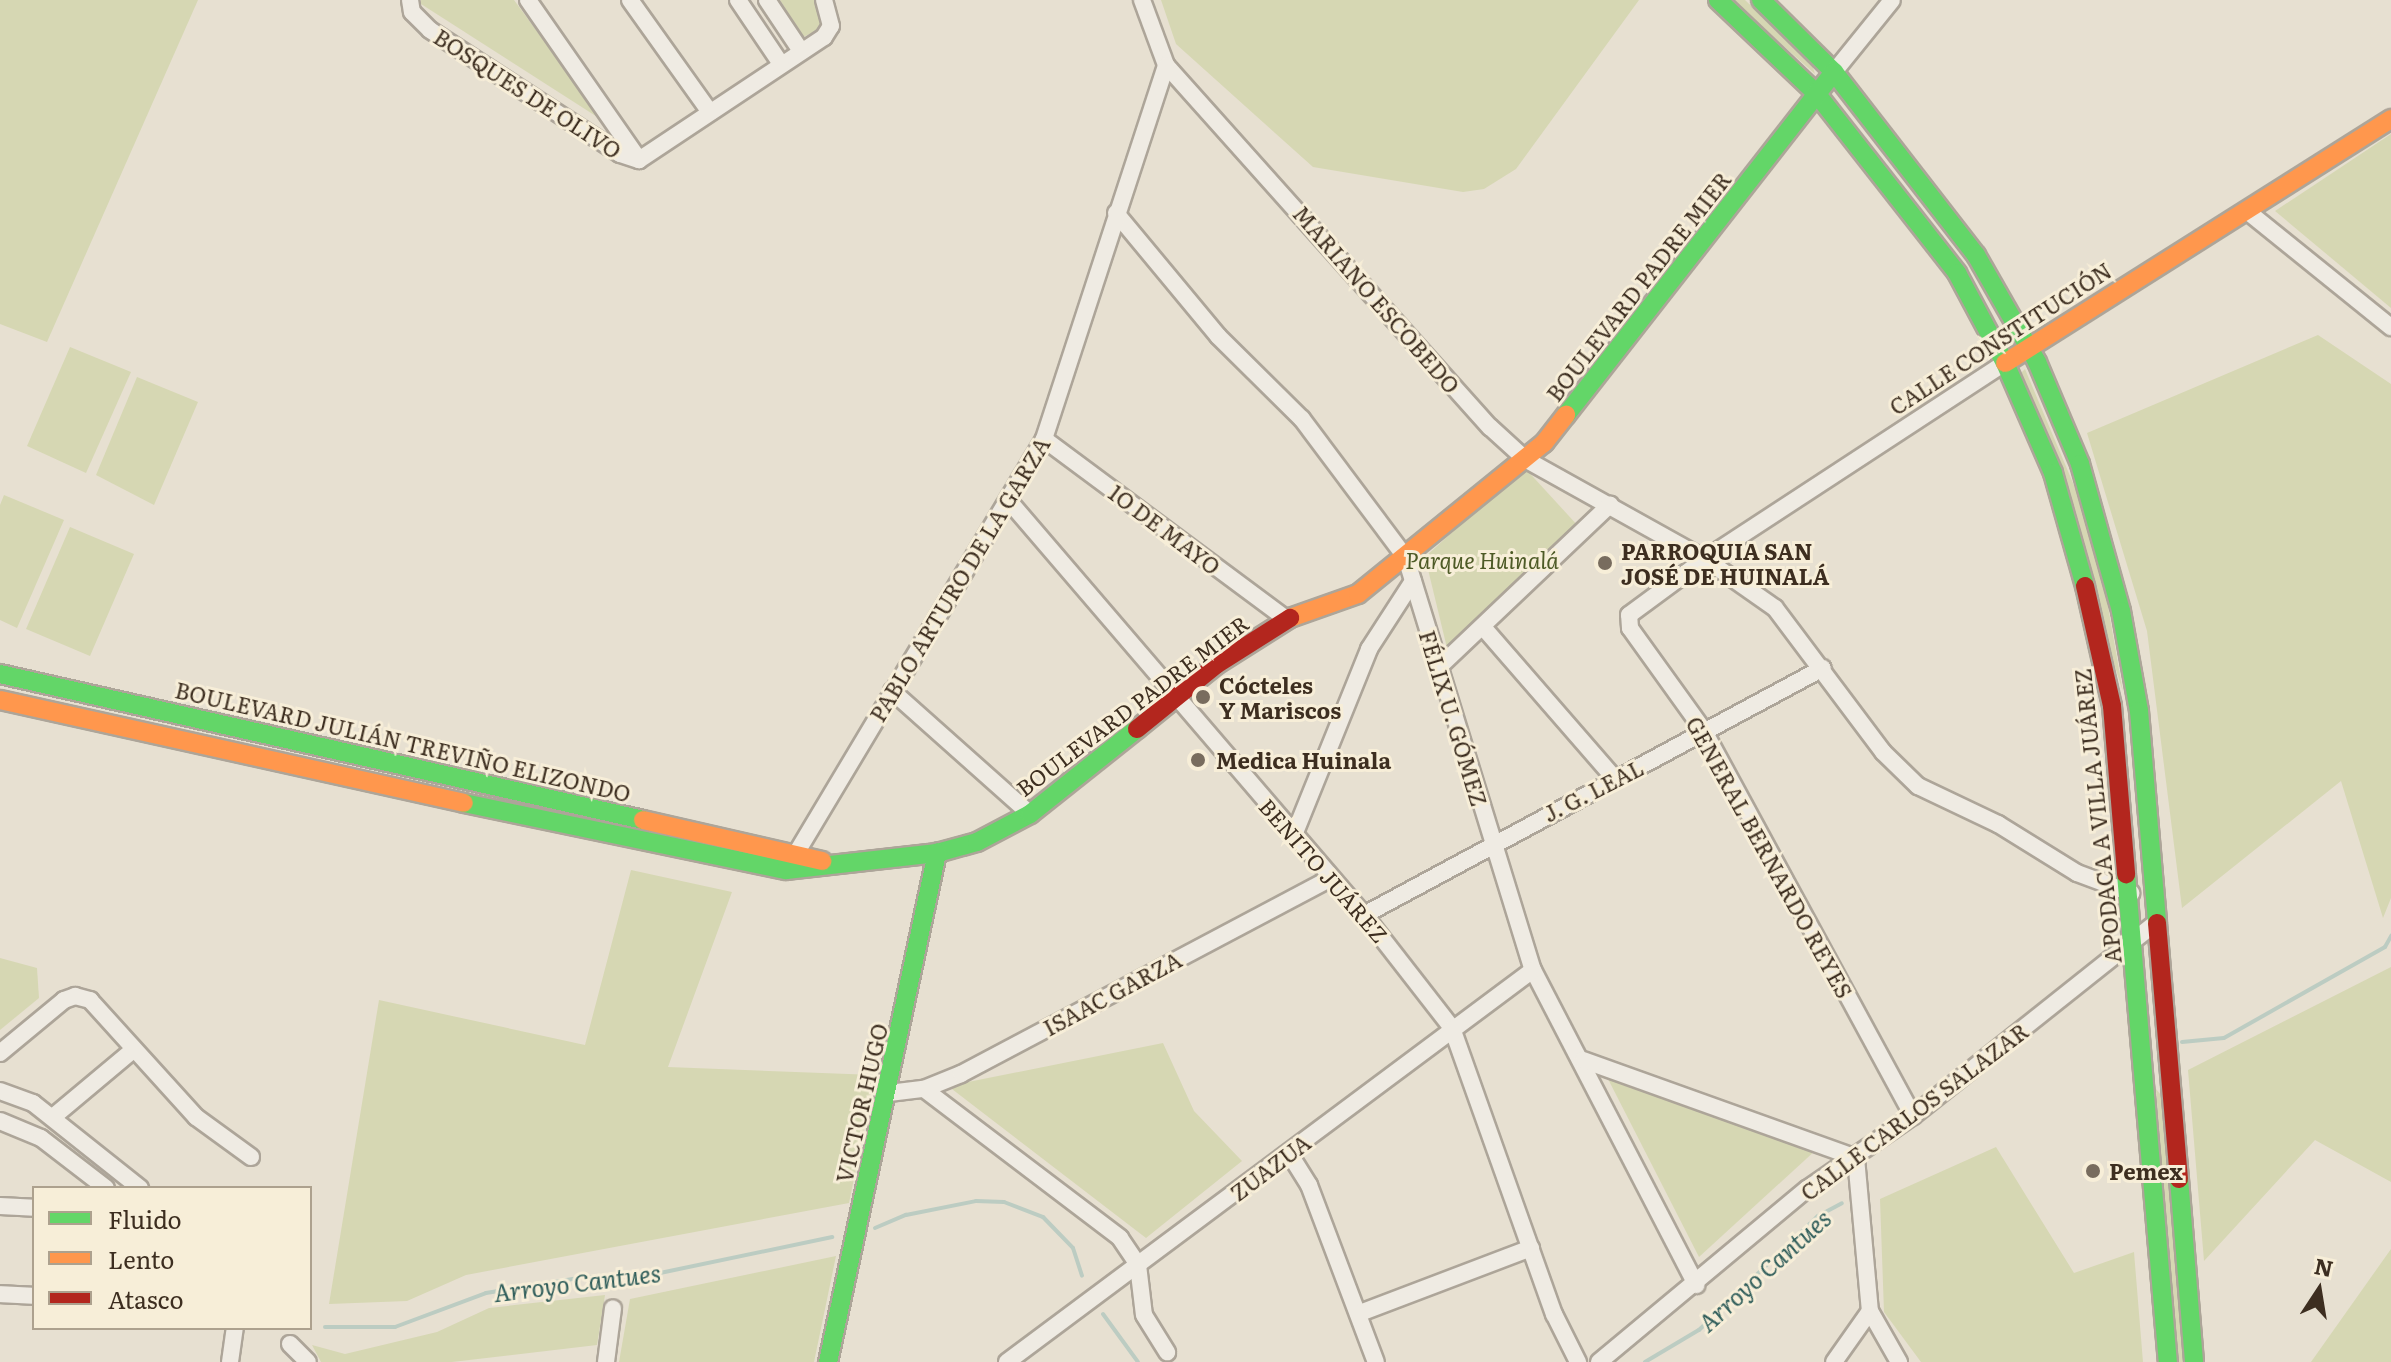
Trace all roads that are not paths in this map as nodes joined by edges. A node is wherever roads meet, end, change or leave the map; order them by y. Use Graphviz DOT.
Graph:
graph roads {
  1 [pos="410,0"];
  2 [pos="528,0"];
  3 [pos="630,0"];
  4 [pos="738,0"];
  5 [pos="767,0"];
  6 [pos="824,0"];
  7 [pos="1142,0"];
  8 [pos="1718,0"];
  9 [pos="1761,0"];
  10 [pos="1892,0"];
  11 [pos="801,51"];
  12 [pos="781,64"];
  13 [pos="1166,65"];
  14 [pos="1834,72"];
  15 [pos="1816,93"];
  16 [pos="710,112"];
  17 [pos="2391,119"];
  18 [pos="639,160"];
  19 [pos="2247,211"];
  20 [pos="1116,213"];
  21 [pos="2391,327"];
  22 [pos="2029,348"];
  23 [pos="2005,363"];
  24 [pos="1044,439"];
  25 [pos="1525,459"];
  26 [pos="1009,501"];
  27 [pos="1610,505"];
  28 [pos="1406,558"];
  29 [pos="1705,559"];
  30 [pos="1413,581"];
  31 [pos="1638,605"];
  32 [pos="1286,619"];
  33 [pos="1483,627"];
  34 [pos="1439,667"];
  35 [pos="1823,668"];
  36 [pos="0,674"];
  37 [pos="892,691"];
  38 [pos="1174,697"];
  39 [pos="0,700"];
  40 [pos="1704,731"];
  41 [pos="1615,779"];
  42 [pos="1030,814"];
  43 [pos="1294,835"];
  44 [pos="1492,842"];
  45 [pos="937,853"];
  46 [pos="796,854"];
  47 [pos="828,863"];
  48 [pos="786,870"];
  49 [pos="1330,879"];
  50 [pos="2131,893"];
  51 [pos="1364,915"];
  52 [pos="2157,922"];
  53 [pos="2134,941"];
  54 [pos="1533,970"];
  55 [pos="1452,1028"];
  56 [pos="132,1051"];
  57 [pos="0,1053"];
  58 [pos="1583,1060"];
  59 [pos="924,1089"];
  60 [pos="0,1091"];
  61 [pos="889,1093"];
  62 [pos="1913,1116"];
  63 [pos="53,1117"];
  64 [pos="0,1121"];
  65 [pos="1289,1153"];
  66 [pos="251,1157"];
  67 [pos="1857,1164"];
  68 [pos="103,1186"];
  69 [pos="138,1186"];
  70 [pos="0,1206"];
  71 [pos="32,1208"];
  72 [pos="1531,1248"];
  73 [pos="1138,1265"];
  74 [pos="1696,1285"];
  75 [pos="0,1294"];
  76 [pos="32,1296"];
  77 [pos="613,1308"];
  78 [pos="1870,1311"];
  79 [pos="1360,1313"];
  80 [pos="235,1330"];
  81 [pos="290,1344"];
  82 [pos="1167,1352"];
  83 [pos="230,1362"];
  84 [pos="308,1362"];
  85 [pos="606,1362"];
  86 [pos="828,1362"];
  87 [pos="1007,1362"];
  88 [pos="1376,1362"];
  89 [pos="1578,1362"];
  90 [pos="1599,1362"];
  91 [pos="1834,1362"];
  92 [pos="1899,1362"];
  93 [pos="2168,1362"];
  94 [pos="2194,1362"];
  1 -- 18 [label="street, BOSQUES DE OLIVO"];
  2 -- 18 [label="street"];
  3 -- 16 [label="street"];
  4 -- 12 [label="street"];
  5 -- 11 [label="street"];
  6 -- 11 [label="street, BOSQUES DE OLIVO"];
  7 -- 13 [label="street"];
  8 -- 15 [label="street, APODACA A VILLA JUÁREZ"];
  9 -- 14 [label="street"];
  10 -- 14 [label="street"];
  11 -- 12 [label="street, BOSQUES DE OLIVO"];
  12 -- 16 [label="street, BOSQUES DE OLIVO"];
  13 -- 20 [label="street, PABLO ARTURO DE LA GARZA"];
  13 -- 25 [label="street, MARIANO ESCOBEDO"];
  14 -- 15 [label="street, BOULEVARD PADRE MIER"];
  14 -- 22 [label="street"];
  15 -- 23 [label="street, APODACA A VILLA JUÁREZ"];
  15 -- 25 [label="street, BOULEVARD PADRE MIER"];
  16 -- 18 [label="street, BOSQUES DE OLIVO"];
  17 -- 19 [label="street, CALLE CONSTITUCIÓN"];
  19 -- 21 [label="street"];
  19 -- 22 [label="street, CALLE CONSTITUCIÓN"];
  20 -- 24 [label="street, PABLO ARTURO DE LA GARZA"];
  20 -- 28 [label="street, FÉLIX U. GÓMEZ"];
  22 -- 23 [label="street, CALLE CONSTITUCIÓN"];
  22 -- 52 [label="street"];
  23 -- 29 [label="street, CALLE CONSTITUCIÓN"];
  23 -- 50 [label="street, APODACA A VILLA JUÁREZ"];
  24 -- 26 [label="street, PABLO ARTURO DE LA GARZA"];
  24 -- 32 [label="street, 1O DE MAYO"];
  25 -- 27 [label="street, MARIANO ESCOBEDO"];
  25 -- 28 [label="street, BOULEVARD PADRE MIER"];
  26 -- 37 [label="street, PABLO ARTURO DE LA GARZA"];
  26 -- 38 [label="street, BENITO JUÁREZ"];
  27 -- 29 [label="street, MARIANO ESCOBEDO"];
  27 -- 33 [label="street"];
  28 -- 30 [label="street, FÉLIX U. GÓMEZ"];
  28 -- 32 [label="street, BOULEVARD PADRE MIER"];
  29 -- 31 [label="street, CALLE CONSTITUCIÓN"];
  29 -- 35 [label="street, MARIANO ESCOBEDO"];
  30 -- 34 [label="street, FÉLIX U. GÓMEZ"];
  30 -- 43 [label="street"];
  31 -- 40 [label="street, GENERAL BERNARDO REYES"];
  32 -- 38 [label="street, BOULEVARD PADRE MIER"];
  33 -- 34 [label="street"];
  33 -- 41 [label="street"];
  34 -- 44 [label="street, FÉLIX U. GÓMEZ"];
  35 -- 40 [label="street, J. G. LEAL"];
  35 -- 50 [label="street, MARIANO ESCOBEDO"];
  36 -- 46 [label="street, BOULEVARD JULIÁN TREVIÑO ELIZONDO"];
  37 -- 42 [label="street"];
  37 -- 46 [label="street, PABLO ARTURO DE LA GARZA"];
  38 -- 42 [label="street, BOULEVARD PADRE MIER"];
  38 -- 43 [label="street, BENITO JUÁREZ"];
  39 -- 48 [label="street, BOULEVARD JULIÁN TREVIÑO ELIZONDO"];
  40 -- 41 [label="street, J. G. LEAL"];
  40 -- 62 [label="street, GENERAL BERNARDO REYES"];
  41 -- 44 [label="street, J. G. LEAL"];
  42 -- 45 [label="street, BOULEVARD PADRE MIER"];
  43 -- 49 [label="street, BENITO JUÁREZ"];
  44 -- 51 [label="street, J. G. LEAL"];
  44 -- 54 [label="street, FÉLIX U. GÓMEZ"];
  45 -- 47 [label="street, BOULEVARD PADRE MIER"];
  45 -- 61 [label="street, VICTOR HUGO"];
  46 -- 47 [label="street, BOULEVARD PADRE MIER"];
  46 -- 48 [label="street, PABLO ARTURO DE LA GARZA"];
  47 -- 48 [label="street, BOULEVARD PADRE MIER"];
  49 -- 51 [label="street, BENITO JUÁREZ"];
  49 -- 59 [label="street, ISAAC GARZA"];
  50 -- 53 [label="street, APODACA A VILLA JUÁREZ"];
  51 -- 55 [label="street, BENITO JUÁREZ"];
  52 -- 53 [label="street, CALLE CARLOS SALAZAR"];
  52 -- 94 [label="street"];
  53 -- 62 [label="street, CALLE CARLOS SALAZAR"];
  53 -- 93 [label="street, APODACA A VILLA JUÁREZ"];
  54 -- 55 [label="street, ZUAZUA"];
  54 -- 58 [label="street, FÉLIX U. GÓMEZ"];
  55 -- 65 [label="street, ZUAZUA"];
  55 -- 72 [label="street, BENITO JUÁREZ"];
  56 -- 57 [label="street"];
  56 -- 63 [label="street"];
  56 -- 66 [label="street"];
  58 -- 67 [label="street"];
  58 -- 74 [label="street, FÉLIX U. GÓMEZ"];
  59 -- 61 [label="street, ISAAC GARZA"];
  59 -- 73 [label="street"];
  60 -- 63 [label="street"];
  61 -- 86 [label="street, VICTOR HUGO"];
  62 -- 67 [label="street, CALLE CARLOS SALAZAR"];
  63 -- 69 [label="street"];
  64 -- 68 [label="street"];
  65 -- 73 [label="street, ZUAZUA"];
  65 -- 79 [label="street"];
  67 -- 74 [label="street, CALLE CARLOS SALAZAR"];
  67 -- 78 [label="street"];
  70 -- 71 [label="street"];
  72 -- 79 [label="street"];
  72 -- 89 [label="street, BENITO JUÁREZ"];
  73 -- 82 [label="street"];
  73 -- 87 [label="street, ZUAZUA"];
  74 -- 90 [label="street, CALLE CARLOS SALAZAR"];
  75 -- 76 [label="street"];
  77 -- 85 [label="street"];
  78 -- 91 [label="street"];
  78 -- 92 [label="street"];
  79 -- 88 [label="street"];
  80 -- 83 [label="street"];
  81 -- 84 [label="street"];
}
